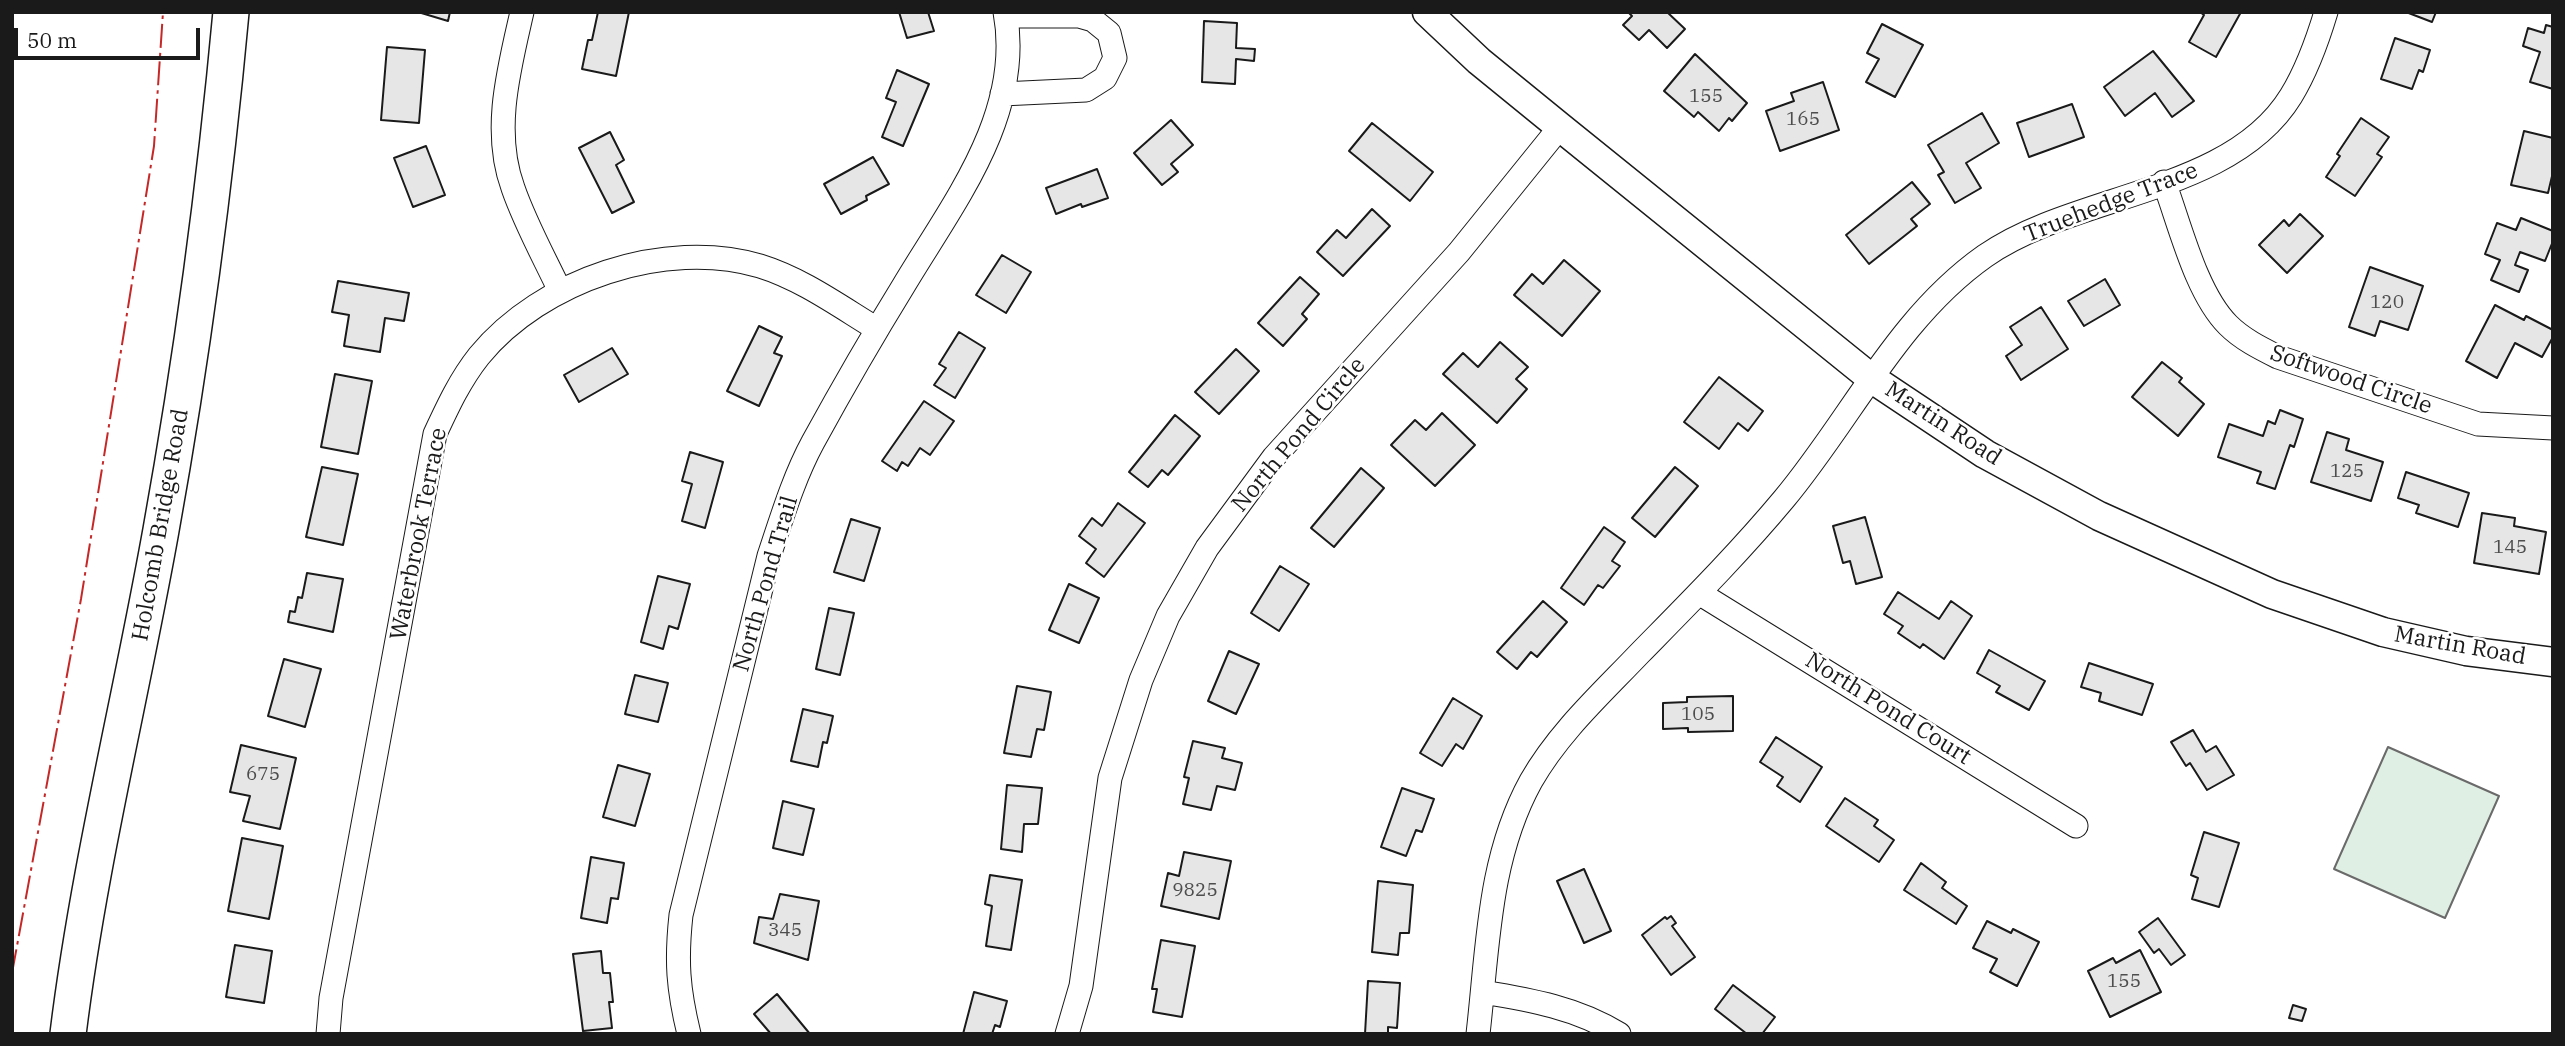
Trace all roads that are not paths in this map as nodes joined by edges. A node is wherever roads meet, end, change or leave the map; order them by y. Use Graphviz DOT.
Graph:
graph roads {
  1 [pos="231,12"];
  2 [pos="522,12"];
  3 [pos="1427,12"];
  4 [pos="2326,12"];
  5 [pos="1005,14"];
  6 [pos="1002,94"];
  7 [pos="1560,127"];
  8 [pos="2164,182"];
  9 [pos="560,291"];
  10 [pos="877,330"];
  11 [pos="1871,378"];
  12 [pos="2553,428"];
  13 [pos="1699,593"];
  14 [pos="2553,662"];
  15 [pos="2076,826"];
  16 [pos="77,970"];
  17 [pos="1483,992"];
  18 [pos="46,1034"];
  19 [pos="68,1034"];
  20 [pos="328,1034"];
  21 [pos="689,1034"];
  22 [pos="1067,1034"];
  23 [pos="1478,1034"];
  24 [pos="1619,1034"];
  1 -- 16 [label="main road, Holcomb Bridge Road"];
  2 -- 9 [label="street"];
  3 -- 7 [label="street, Martin Road"];
  4 -- 8 [label="street, Truehedge Trace"];
  5 -- 6 [label="street, North Pond Trail"];
  5 -- 6 [label="street"];
  6 -- 10 [label="street, North Pond Trail"];
  7 -- 11 [label="street, Martin Road"];
  7 -- 22 [label="street, North Pond Circle"];
  8 -- 11 [label="street, Truehedge Trace"];
  8 -- 12 [label="street, Softwood Circle"];
  9 -- 10 [label="street, Waterbrook Terrace"];
  9 -- 20 [label="street, Waterbrook Terrace"];
  10 -- 21 [label="street, North Pond Trail"];
  11 -- 13 [label="street"];
  11 -- 14 [label="street, Martin Road"];
  13 -- 15 [label="street, North Pond Court"];
  13 -- 17 [label="street"];
  16 -- 18 [label="main road"];
  16 -- 19 [label="main road, Holcomb Bridge Road"];
  17 -- 23 [label="street"];
  17 -- 24 [label="street"];
}
